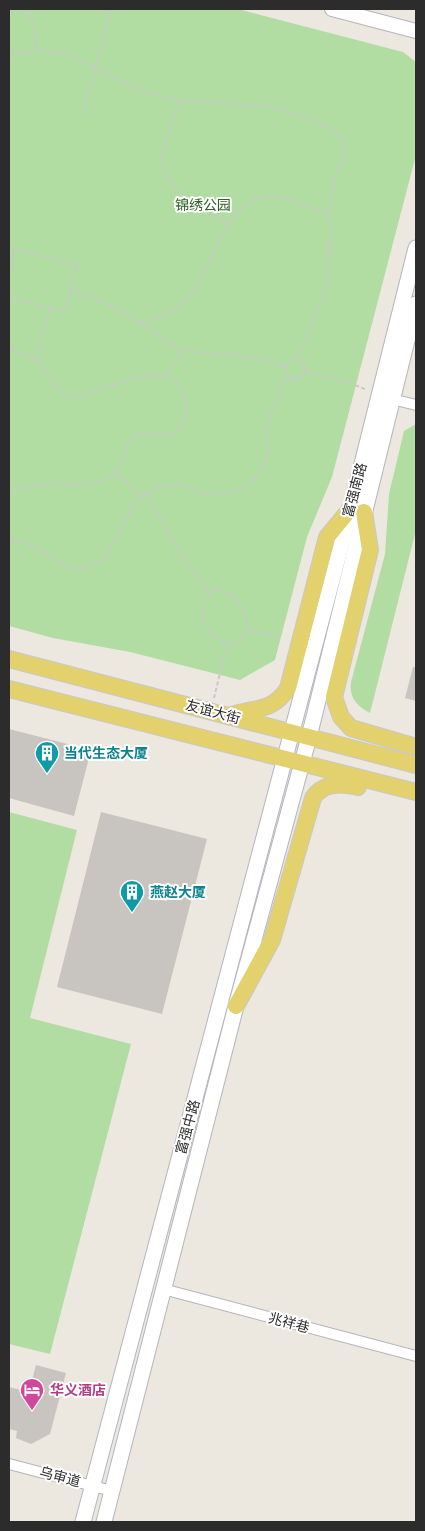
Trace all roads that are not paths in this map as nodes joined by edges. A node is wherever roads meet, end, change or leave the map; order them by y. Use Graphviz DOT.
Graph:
graph roads {
  1 [pos="332,9"];
  2 [pos="416,31"];
  3 [pos="416,248"];
  4 [pos="416,304"];
  5 [pos="386,397"];
  6 [pos="416,405"];
  7 [pos="357,510"];
  8 [pos="9,659"];
  9 [pos="9,689"];
  10 [pos="228,716"];
  11 [pos="291,732"];
  12 [pos="309,737"];
  13 [pos="416,746"];
  14 [pos="283,760"];
  15 [pos="302,764"];
  16 [pos="416,765"];
  17 [pos="416,792"];
  18 [pos="416,800"];
  19 [pos="236,1006"];
  20 [pos="163,1289"];
  21 [pos="416,1356"];
  22 [pos="9,1464"];
  23 [pos="92,1486"];
  24 [pos="112,1491"];
  25 [pos="83,1522"];
  26 [pos="104,1522"];
  1 -- 2 [label="street"];
  3 -- 5 [label="main road, 富强南路"];
  4 -- 5 [label="main road, 富强南路"];
  5 -- 6 [label="street"];
  5 -- 7 [label="main road, 富强南路"];
  7 -- 10 [label="main road"];
  7 -- 11 [label="main road, 富强南路"];
  7 -- 12 [label="main road, 富强南路"];
  7 -- 13 [label="main road"];
  8 -- 10 [label="main road, 友谊大街"];
  9 -- 14 [label="main road, 友谊大街"];
  10 -- 11 [label="main road, 友谊大街"];
  11 -- 12 [label="main road, 友谊大街"];
  11 -- 14 [label="main road, 富强中路"];
  12 -- 15 [label="main road, 富强南路"];
  12 -- 16 [label="main road, 友谊大街"];
  14 -- 15 [label="main road, 友谊大街"];
  14 -- 23 [label="main road, 富强中路"];
  15 -- 17 [label="main road, 友谊大街"];
  15 -- 19 [label="main road, 富强中路"];
  18 -- 19 [label="main road"];
  19 -- 20 [label="main road, 富强中路"];
  20 -- 21 [label="street, 兆祥巷"];
  20 -- 24 [label="main road, 富强中路"];
  22 -- 23 [label="street, 乌审道"];
  23 -- 24 [label="street, 乌审道"];
  23 -- 25 [label="main road, 富强中路"];
  24 -- 26 [label="main road, 富强中路"];
}
